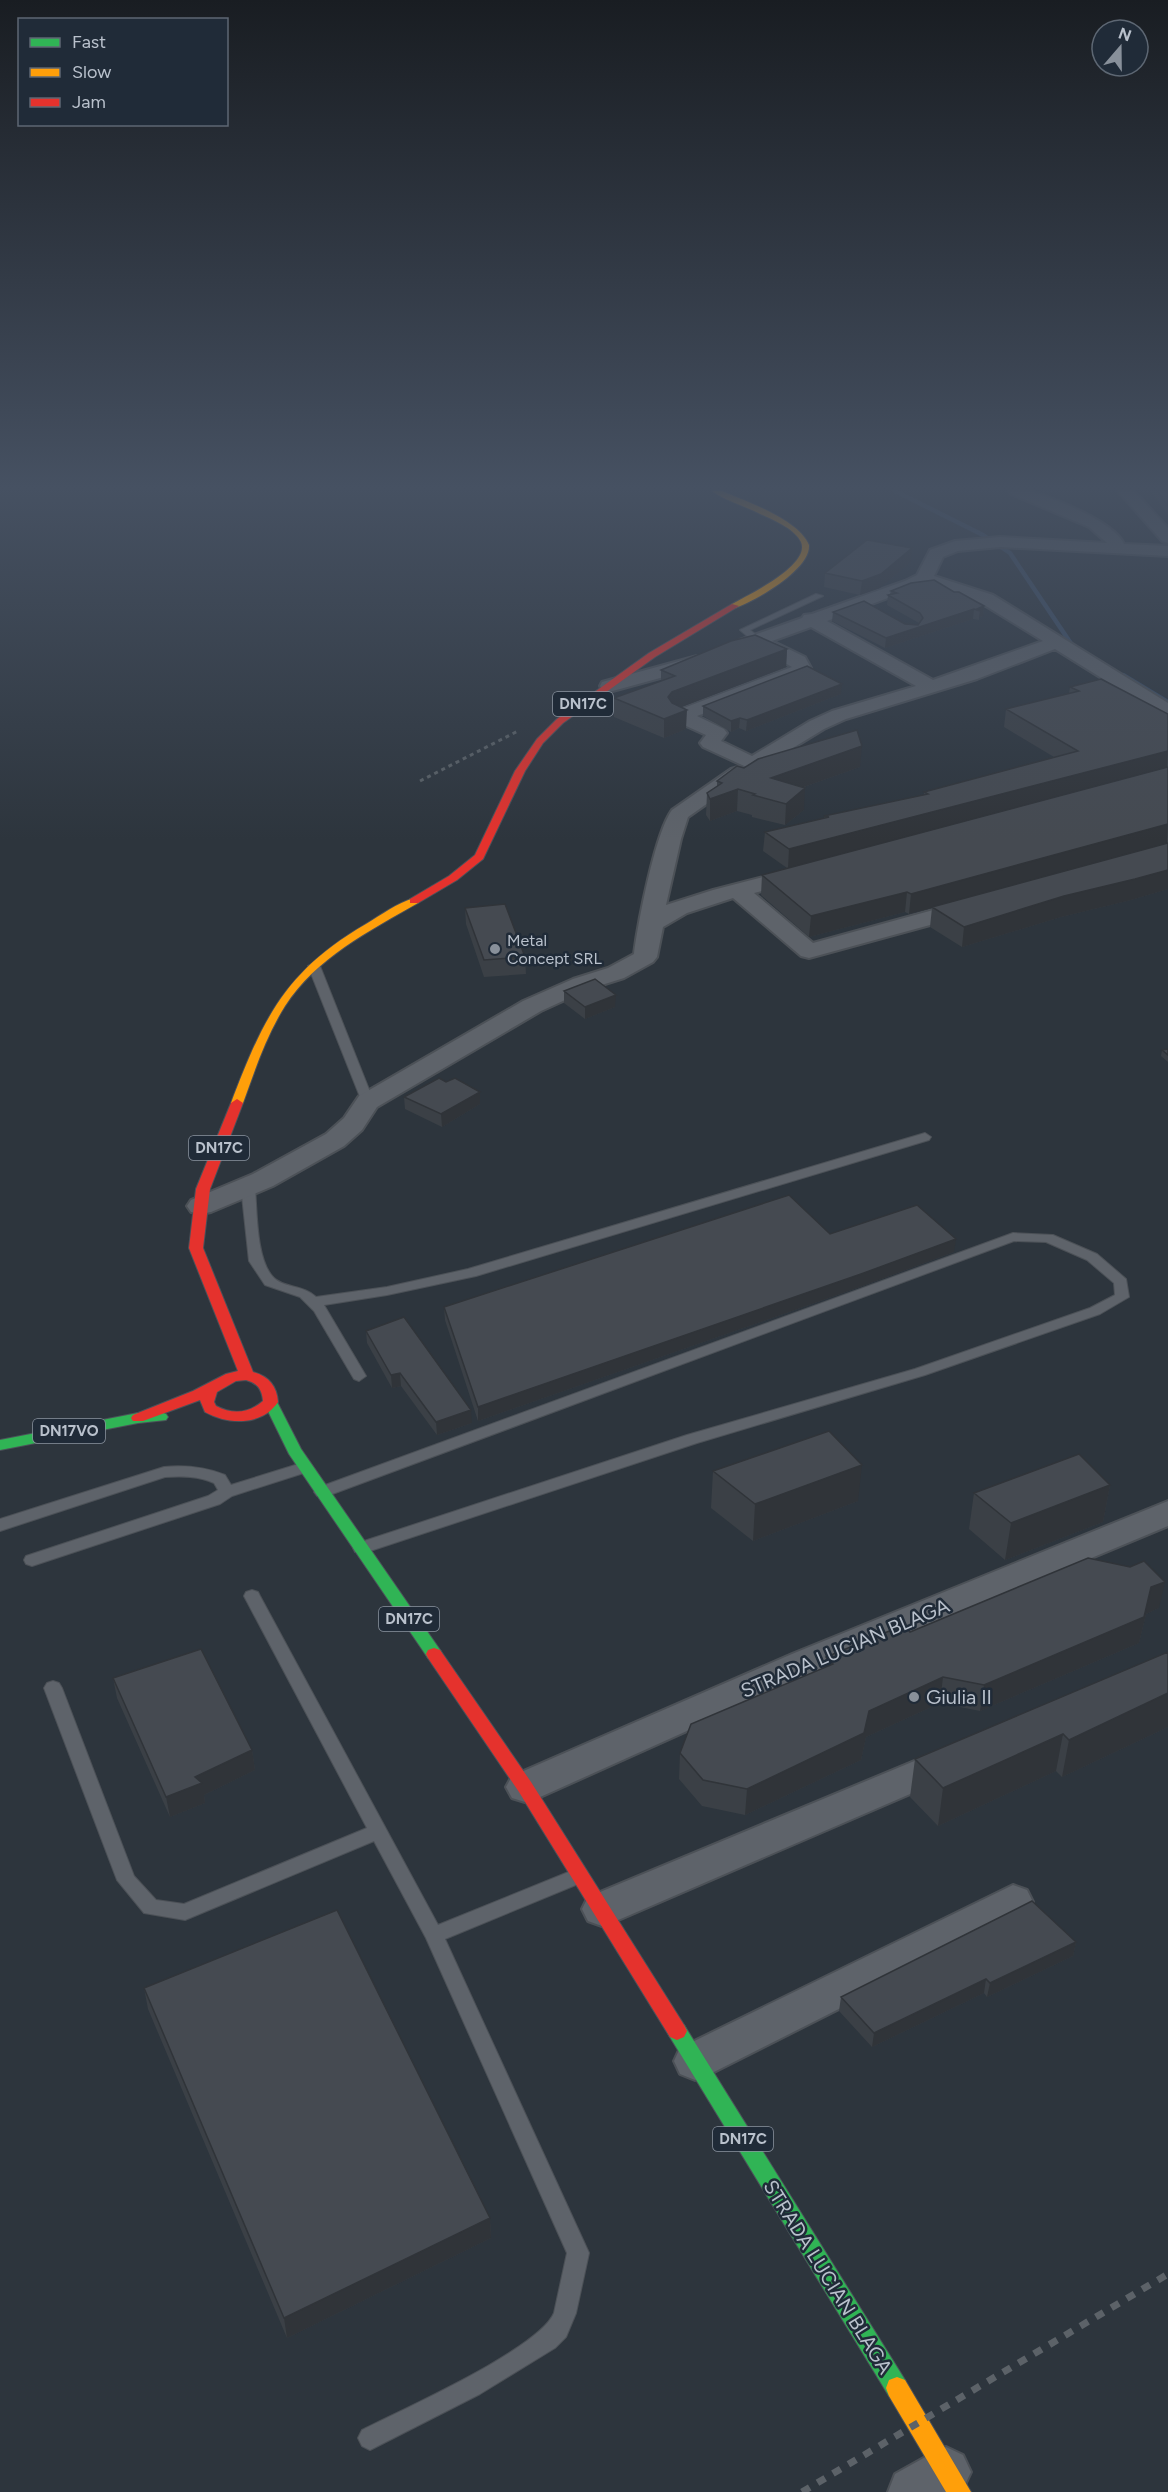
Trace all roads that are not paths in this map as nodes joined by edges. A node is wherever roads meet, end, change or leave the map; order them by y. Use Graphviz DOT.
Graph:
graph roads {
  1 [pos="734,607"];
  2 [pos="794,607"];
  3 [pos="844,607"];
  4 [pos="874,607"];
  5 [pos="1000,607"];
  6 [pos="882,612"];
  7 [pos="810,619"];
  8 [pos="757,640"];
  9 [pos="1055,643"];
  10 [pos="732,649"];
  11 [pos="713,656"];
  12 [pos="609,686"];
  13 [pos="932,687"];
  14 [pos="1168,711"];
  15 [pos="753,764"];
  16 [pos="817,870"];
  17 [pos="738,891"];
  18 [pos="988,902"];
  19 [pos="651,924"];
  20 [pos="314,966"];
  21 [pos="368,1102"];
  22 [pos="925,1137"];
  23 [pos="248,1187"];
  24 [pos="201,1206"];
  25 [pos="313,1302"];
  26 [pos="234,1345"];
  27 [pos="247,1375"];
  28 [pos="359,1376"];
  29 [pos="223,1380"];
  30 [pos="210,1390"];
  31 [pos="271,1403"];
  32 [pos="219,1415"];
  33 [pos="138,1418"];
  34 [pos="258,1423"];
  35 [pos="0,1444"];
  36 [pos="294,1450"];
  37 [pos="305,1467"];
  38 [pos="227,1492"];
  39 [pos="322,1492"];
  40 [pos="1168,1513"];
  41 [pos="0,1526"];
  42 [pos="360,1548"];
  43 [pos="32,1560"];
  44 [pos="252,1596"];
  45 [pos="53,1688"];
  46 [pos="983,1747"];
  47 [pos="525,1787"];
  48 [pos="378,1831"];
  49 [pos="581,1875"];
  50 [pos="1013,1902"];
  51 [pos="602,1909"];
  52 [pos="434,1935"];
  53 [pos="695,2061"];
  54 [pos="370,2438"];
  55 [pos="939,2485"];
  1 -- 12 [label="main road, DN17C"];
  2 -- 8 [label="lane"];
  3 -- 7 [label="street"];
  4 -- 6 [label="street"];
  5 -- 9 [label="street"];
  7 -- 8 [label="street"];
  7 -- 13 [label="street"];
  8 -- 10 [label="street"];
  8 -- 15 [label="street"];
  9 -- 13 [label="street"];
  9 -- 14 [label="street"];
  11 -- 12 [label="street"];
  12 -- 20 [label="main road, DN17C"];
  13 -- 15 [label="street"];
  15 -- 19 [label="street"];
  16 -- 17 [label="street"];
  17 -- 18 [label="street"];
  17 -- 19 [label="street"];
  19 -- 21 [label="street"];
  20 -- 21 [label="lane"];
  20 -- 24 [label="main road, DN17C"];
  21 -- 23 [label="street"];
  22 -- 25 [label="lane"];
  23 -- 24 [label="street"];
  23 -- 25 [label="lane"];
  24 -- 26 [label="main road, DN17C"];
  25 -- 28 [label="lane"];
  26 -- 27 [label="main road, DN17C"];
  26 -- 29 [label="main road"];
  27 -- 29 [label="main road"];
  27 -- 31 [label="main road, DN17C"];
  29 -- 30 [label="main road"];
  30 -- 32 [label="main road"];
  30 -- 33 [label="main road, DN17VO"];
  31 -- 34 [label="main road"];
  31 -- 36 [label="main road, STRADA LUCIAN BLAGA / DN17C"];
  32 -- 33 [label="main road, DN17VO"];
  32 -- 34 [label="main road"];
  33 -- 35 [label="main road, DN17VO"];
  34 -- 36 [label="main road, STRADA LUCIAN BLAGA / DN17C"];
  36 -- 37 [label="main road, STRADA LUCIAN BLAGA / DN17C"];
  37 -- 38 [label="lane"];
  37 -- 39 [label="main road, STRADA LUCIAN BLAGA / DN17C"];
  38 -- 41 [label="lane"];
  38 -- 43 [label="lane"];
  39 -- 42 [label="main road, STRADA LUCIAN BLAGA / DN17C"];
  39 -- 42 [label="lane"];
  40 -- 47 [label="street, STRADA LUCIAN BLAGA"];
  42 -- 47 [label="main road, STRADA LUCIAN BLAGA / DN17C"];
  44 -- 48 [label="lane"];
  45 -- 48 [label="lane"];
  46 -- 51 [label="street"];
  47 -- 49 [label="main road, STRADA LUCIAN BLAGA / DN17C"];
  48 -- 52 [label="lane"];
  49 -- 51 [label="main road, STRADA LUCIAN BLAGA / DN17C"];
  49 -- 52 [label="lane"];
  50 -- 53 [label="street"];
  51 -- 53 [label="main road, STRADA LUCIAN BLAGA / DN17C"];
  52 -- 54 [label="lane"];
  53 -- 55 [label="main road, STRADA LUCIAN BLAGA / DN17C"];
}
